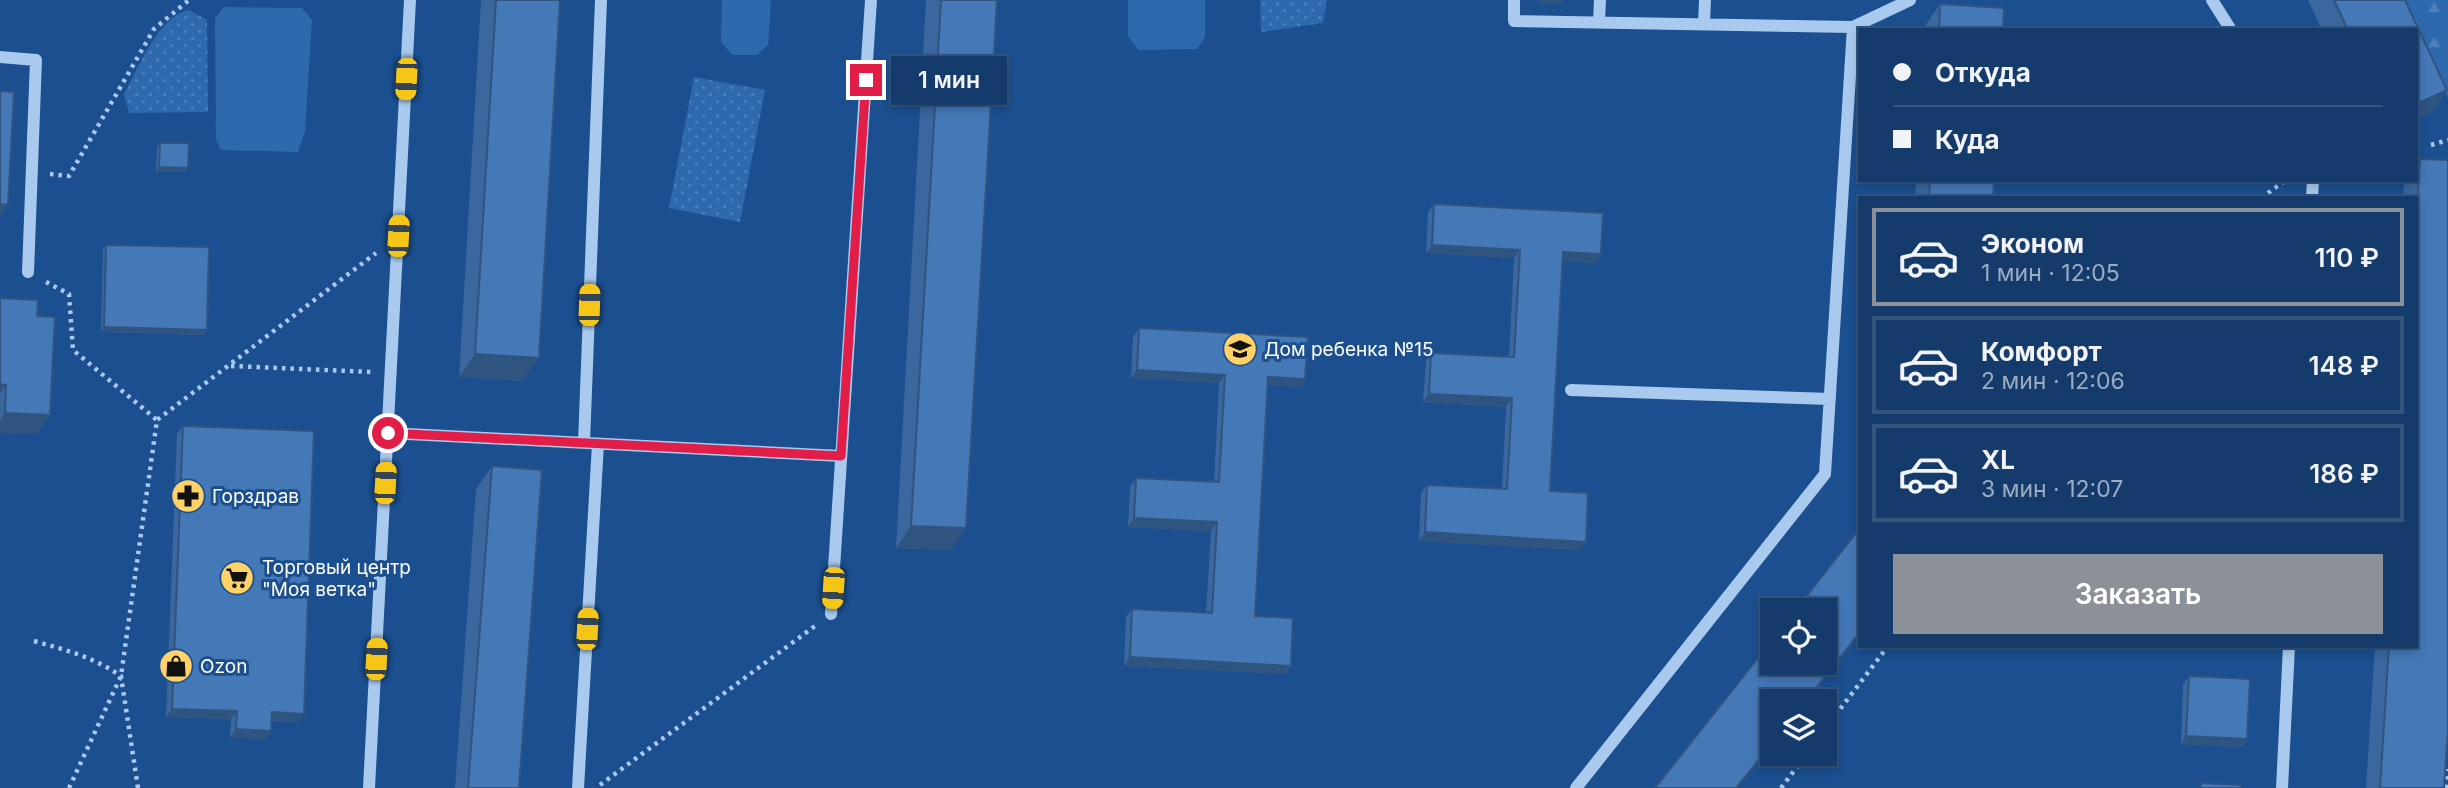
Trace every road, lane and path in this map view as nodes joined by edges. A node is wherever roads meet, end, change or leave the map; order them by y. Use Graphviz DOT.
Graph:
graph roads {
  1 [pos="189,0"];
  2 [pos="410,0"];
  3 [pos="601,0"];
  4 [pos="871,0"];
  5 [pos="1514,0"];
  6 [pos="1600,0"];
  7 [pos="1705,0"];
  8 [pos="1910,0"];
  9 [pos="2212,0"];
  10 [pos="1599,22"];
  11 [pos="1704,24"];
  12 [pos="1853,27"];
  13 [pos="2230,28"];
  14 [pos="0,57"];
  15 [pos="2448,140"];
  16 [pos="2431,145"];
  17 [pos="32,173"];
  18 [pos="2283,182"];
  19 [pos="2264,196"];
  20 [pos="398,236"];
  21 [pos="28,272"];
  22 [pos="230,366"];
  23 [pos="391,373"];
  24 [pos="1571,390"];
  25 [pos="1830,398"];
  26 [pos="157,420"];
  27 [pos="388,433"];
  28 [pos="584,443"];
  29 [pos="598,444"];
  30 [pos="841,456"];
  31 [pos="831,614"];
  32 [pos="34,641"];
  33 [pos="1886,648"];
  34 [pos="2289,648"];
  35 [pos="121,676"];
  36 [pos="1837,713"];
  37 [pos="1798,766"];
  38 [pos="2448,768"];
  39 [pos="69,788"];
  40 [pos="138,788"];
  41 [pos="369,788"];
  42 [pos="578,788"];
  43 [pos="596,788"];
  44 [pos="1576,788"];
  45 [pos="1782,788"];
  46 [pos="2281,788"];
  47 [pos="2446,788"];
  1 -- 17 [label="path"];
  2 -- 20 [label="lane"];
  3 -- 28 [label="lane"];
  4 -- 30 [label="lane"];
  5 -- 10 [label="lane"];
  6 -- 10 [label="lane"];
  7 -- 11 [label="lane"];
  8 -- 12 [label="lane"];
  9 -- 13 [label="lane"];
  10 -- 11 [label="lane"];
  11 -- 12 [label="lane"];
  12 -- 25 [label="lane"];
  14 -- 17 [label="lane"];
  15 -- 16 [label="path"];
  17 -- 21 [label="lane"];
  18 -- 19 [label="path"];
  20 -- 22 [label="path"];
  20 -- 23 [label="lane"];
  21 -- 26 [label="path"];
  22 -- 23 [label="path"];
  22 -- 26 [label="path"];
  23 -- 27 [label="lane"];
  24 -- 25 [label="lane"];
  25 -- 44 [label="lane"];
  26 -- 35 [label="path"];
  27 -- 28 [label="lane"];
  27 -- 41 [label="lane"];
  28 -- 29 [label="lane"];
  29 -- 30 [label="lane"];
  29 -- 42 [label="lane"];
  30 -- 31 [label="lane"];
  31 -- 43 [label="path"];
  32 -- 35 [label="path"];
  33 -- 36 [label="path"];
  34 -- 46 [label="lane"];
  35 -- 39 [label="path"];
  35 -- 40 [label="path"];
  37 -- 45 [label="path"];
  38 -- 47 [label="path"];
}
